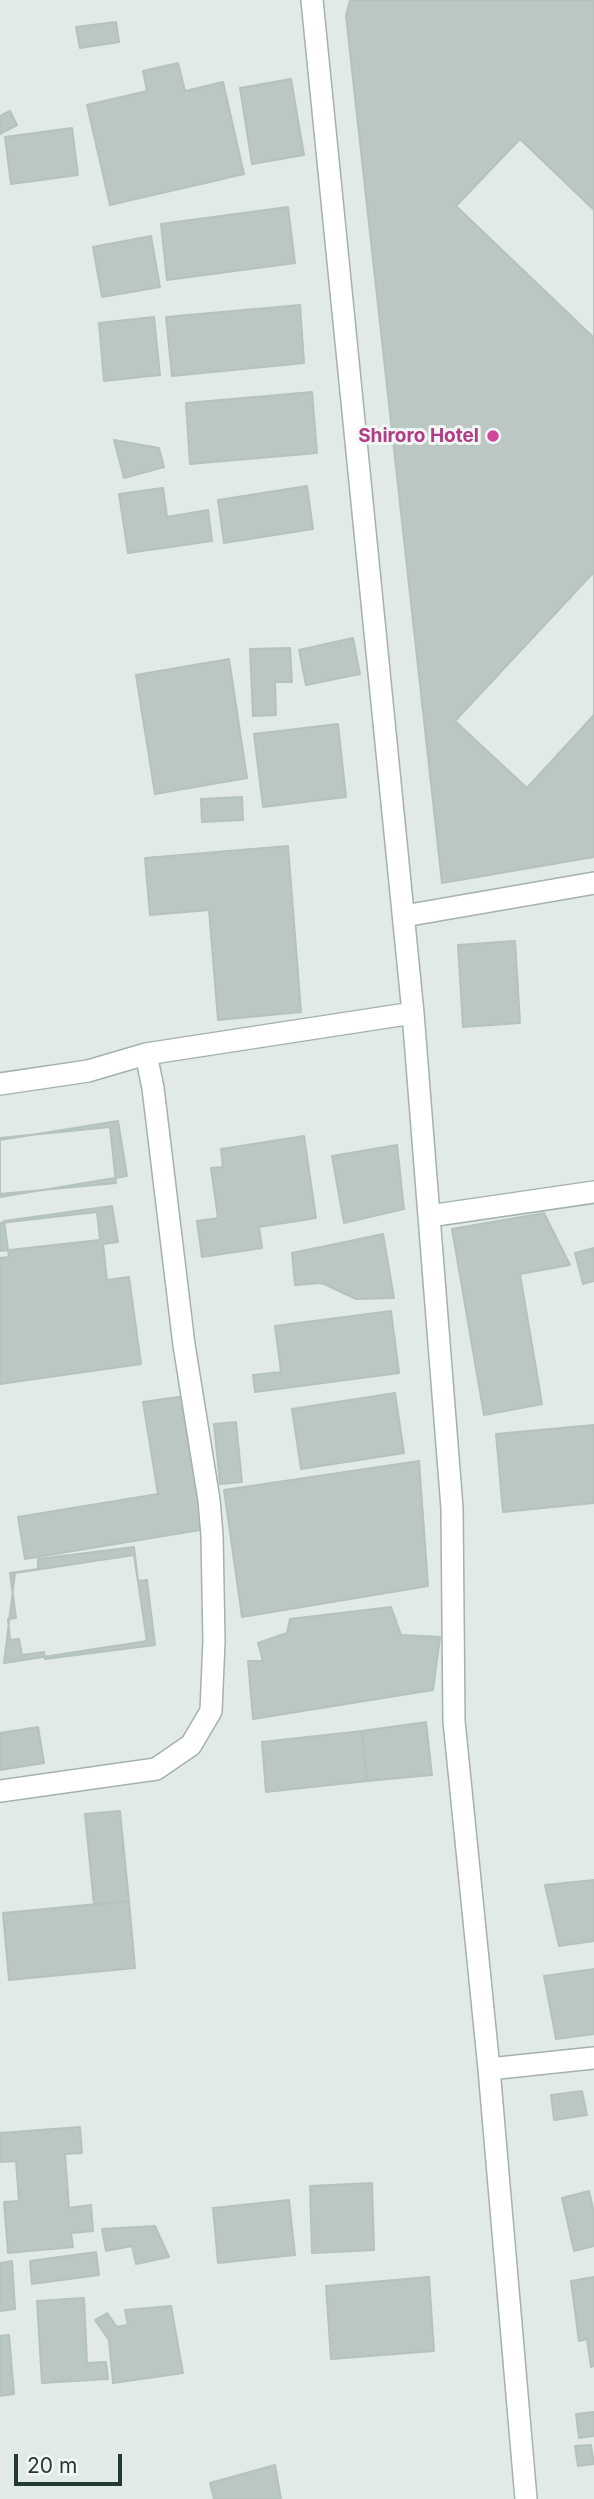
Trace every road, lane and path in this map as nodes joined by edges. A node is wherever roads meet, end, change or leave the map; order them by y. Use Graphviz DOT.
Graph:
graph roads {
  1 [pos="312,0"];
  2 [pos="594,883"];
  3 [pos="404,916"];
  4 [pos="413,1013"];
  5 [pos="146,1054"];
  6 [pos="0,1084"];
  7 [pos="594,1192"];
  8 [pos="429,1216"];
  9 [pos="0,1791"];
  10 [pos="594,2058"];
  11 [pos="489,2069"];
  12 [pos="526,2499"];
  1 -- 3 [label="street"];
  2 -- 3 [label="street"];
  3 -- 4 [label="street"];
  4 -- 5 [label="street"];
  4 -- 8 [label="street"];
  5 -- 6 [label="street"];
  5 -- 9 [label="street"];
  7 -- 8 [label="street"];
  8 -- 11 [label="street"];
  10 -- 11 [label="street"];
  11 -- 12 [label="street"];
}
